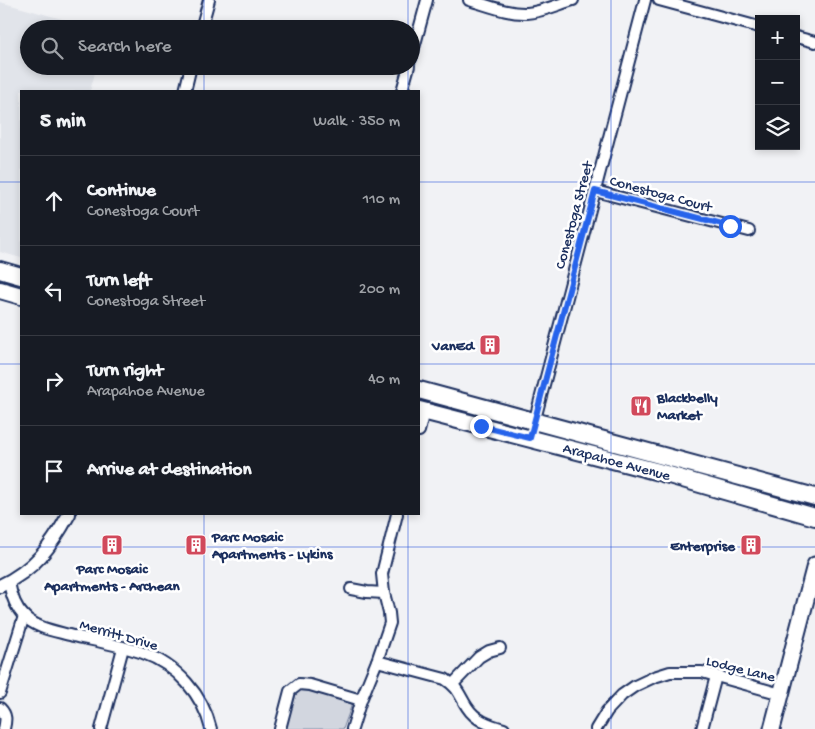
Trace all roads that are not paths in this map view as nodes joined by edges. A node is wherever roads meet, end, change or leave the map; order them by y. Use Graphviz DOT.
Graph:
graph roads {
  1 [pos="209,0"];
  2 [pos="427,0"];
  3 [pos="469,0"];
  4 [pos="573,0"];
  5 [pos="645,0"];
  6 [pos="659,0"];
  7 [pos="203,20"];
  8 [pos="420,26"];
  9 [pos="755,26"];
  10 [pos="800,38"];
  11 [pos="815,42"];
  12 [pos="189,75"];
  13 [pos="406,75"];
  14 [pos="185,90"];
  15 [pos="402,90"];
  16 [pos="595,191"];
  17 [pos="749,231"];
  18 [pos="0,270"];
  19 [pos="20,276"];
  20 [pos="0,290"];
  21 [pos="20,296"];
  22 [pos="420,390"];
  23 [pos="422,410"];
  24 [pos="535,422"];
  25 [pos="420,424"];
  26 [pos="530,438"];
  27 [pos="815,497"];
  28 [pos="68,515"];
  29 [pos="397,515"];
  30 [pos="815,517"];
  31 [pos="815,565"];
  32 [pos="4,584"];
  33 [pos="351,589"];
  34 [pos="384,593"];
  35 [pos="24,616"];
  36 [pos="123,648"];
  37 [pos="500,648"];
  38 [pos="377,661"];
  39 [pos="716,676"];
  40 [pos="453,684"];
  41 [pos="0,693"];
  42 [pos="781,694"];
  43 [pos="361,700"];
  44 [pos="0,708"];
  45 [pos="485,726"];
  46 [pos="4,729"];
  47 [pos="101,729"];
  48 [pos="211,729"];
  49 [pos="280,729"];
  50 [pos="352,729"];
  51 [pos="504,729"];
  52 [pos="596,729"];
  53 [pos="702,729"];
  54 [pos="772,729"];
  1 -- 7 [label="street"];
  2 -- 8 [label="street"];
  3 -- 4 [label="street"];
  5 -- 16 [label="street, Conestoga Street"];
  6 -- 9 [label="street"];
  10 -- 11 [label="street"];
  12 -- 14 [label="street"];
  13 -- 15 [label="street"];
  16 -- 17 [label="street, Conestoga Court"];
  16 -- 24 [label="street, Conestoga Street"];
  18 -- 19 [label="main road"];
  20 -- 21 [label="main road"];
  22 -- 24 [label="main road, Arapahoe Avenue"];
  23 -- 25 [label="street"];
  23 -- 26 [label="main road, Arapahoe Avenue"];
  24 -- 26 [label="street, Conestoga Street"];
  24 -- 27 [label="main road, Arapahoe Avenue"];
  26 -- 30 [label="main road, Arapahoe Avenue"];
  28 -- 32 [label="street"];
  29 -- 34 [label="street"];
  31 -- 42 [label="main road"];
  32 -- 35 [label="street, Merritt Drive"];
  33 -- 34 [label="street"];
  34 -- 38 [label="street"];
  35 -- 36 [label="street, Merritt Drive"];
  35 -- 41 [label="street"];
  36 -- 47 [label="street"];
  36 -- 48 [label="street, Merritt Drive"];
  37 -- 40 [label="street"];
  38 -- 40 [label="street"];
  38 -- 43 [label="street"];
  39 -- 42 [label="street, Lodge Lane"];
  39 -- 52 [label="street, Lodge Lane"];
  39 -- 53 [label="street"];
  40 -- 45 [label="street"];
  42 -- 54 [label="main road"];
  43 -- 49 [label="street"];
  43 -- 50 [label="street"];
  44 -- 46 [label="street"];
  45 -- 51 [label="street"];
}
